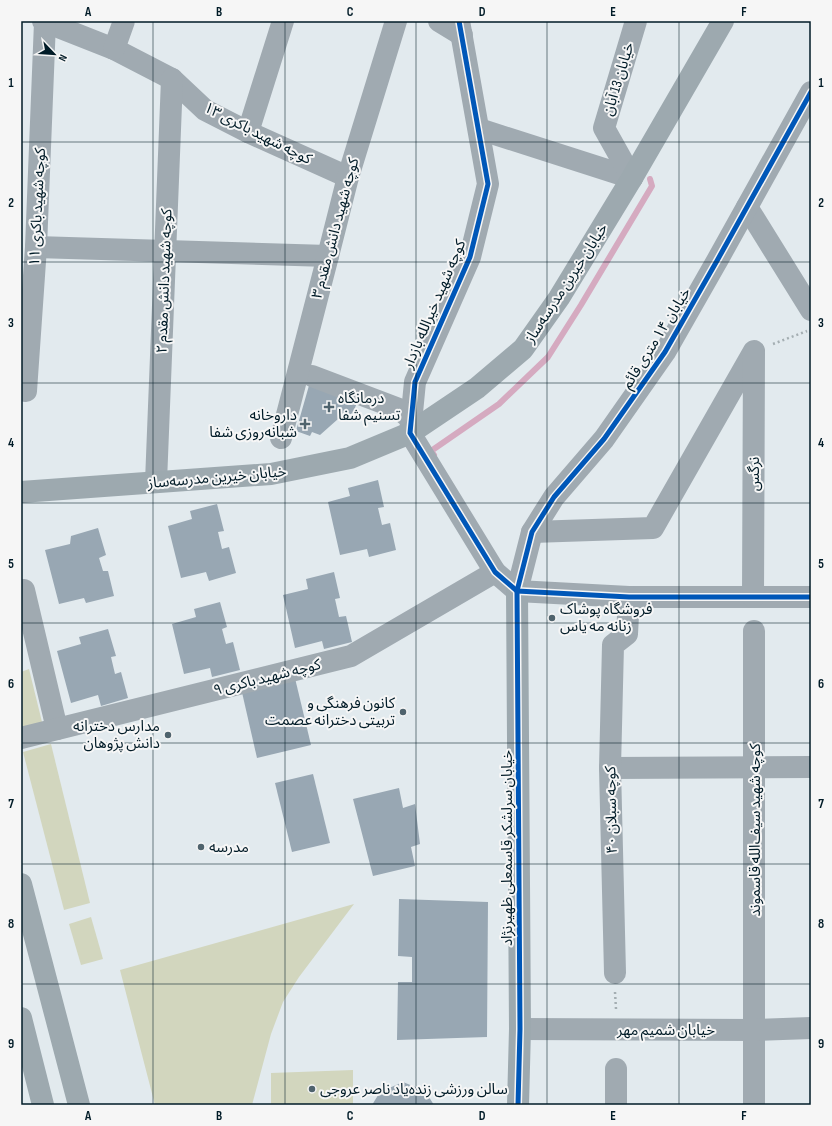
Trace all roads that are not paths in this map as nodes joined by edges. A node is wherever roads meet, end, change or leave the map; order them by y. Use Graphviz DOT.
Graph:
graph roads {
  1 [pos="124,21"];
  2 [pos="283,21"];
  3 [pos="396,21"];
  4 [pos="439,21"];
  5 [pos="636,21"];
  6 [pos="723,21"];
  7 [pos="44,22"];
  8 [pos="460,28"];
  9 [pos="114,49"];
  10 [pos="172,79"];
  11 [pos="811,92"];
  12 [pos="479,129"];
  13 [pos="248,132"];
  14 [pos="348,177"];
  15 [pos="632,178"];
  16 [pos="747,207"];
  17 [pos="36,246"];
  18 [pos="166,250"];
  19 [pos="328,256"];
  20 [pos="811,310"];
  21 [pos="312,376"];
  22 [pos="26,391"];
  23 [pos="410,426"];
  24 [pos="281,438"];
  25 [pos="156,482"];
  26 [pos="21,492"];
  27 [pos="532,532"];
  28 [pos="495,572"];
  29 [pos="24,590"];
  30 [pos="517,591"];
  31 [pos="629,597"];
  32 [pos="753,597"];
  33 [pos="811,598"];
  34 [pos="754,631"];
  35 [pos="57,729"];
  36 [pos="21,738"];
  37 [pos="755,767"];
  38 [pos="811,767"];
  39 [pos="610,768"];
  40 [pos="21,884"];
  41 [pos="615,973"];
  42 [pos="21,1018"];
  43 [pos="811,1028"];
  44 [pos="520,1029"];
  45 [pos="755,1030"];
  46 [pos="616,1069"];
  47 [pos="43,1105"];
  48 [pos="79,1105"];
  49 [pos="518,1105"];
  50 [pos="616,1105"];
  51 [pos="754,1105"];
  1 -- 9 [label="street"];
  2 -- 13 [label="street"];
  3 -- 14 [label="street, کوچه شهید دانش مقدم ۳"];
  4 -- 8 [label="street"];
  5 -- 15 [label="street, خیابان 13 آبان"];
  6 -- 15 [label="main road, خیابان خیرین مدرسه‌ساز"];
  7 -- 9 [label="street, کوچه شهید باکری ۱۳"];
  7 -- 17 [label="street, کوچه شهید باکری ۱۱"];
  8 -- 12 [label="street, کوچه شهید خیرالله بازدار"];
  9 -- 10 [label="street, کوچه شهید باکری ۱۳"];
  10 -- 13 [label="street, کوچه شهید باکری ۱۳"];
  10 -- 18 [label="street, کوچه شهید دانش مقدم ۲"];
  11 -- 16 [label="street, خیابان ۱۴ متری قائم"];
  12 -- 15 [label="street"];
  12 -- 23 [label="street, کوچه شهید خیرالله بازدار"];
  13 -- 14 [label="street, کوچه شهید باکری ۱۳"];
  14 -- 19 [label="street, کوچه شهید دانش مقدم ۳"];
  15 -- 23 [label="main road, خیابان خیرین مدرسه‌ساز"];
  16 -- 20 [label="street"];
  16 -- 27 [label="street, خیابان ۱۴ متری قائم"];
  17 -- 18 [label="street"];
  17 -- 22 [label="street, کوچه شهید باکری ۱۱"];
  18 -- 19 [label="street"];
  18 -- 25 [label="street, کوچه شهید دانش مقدم ۲"];
  19 -- 24 [label="street, کوچه شهید دانش مقدم ۳"];
  21 -- 23 [label="street"];
  23 -- 25 [label="main road, خیابان خیرین مدرسه‌ساز"];
  23 -- 28 [label="street"];
  25 -- 26 [label="main road, خیابان خیرین مدرسه‌ساز"];
  27 -- 30 [label="street, خیابان ۱۴ متری قائم"];
  27 -- 32 [label="street, نرگس"];
  28 -- 30 [label="street"];
  28 -- 35 [label="street, کوچه شهید باکری ۹"];
  29 -- 35 [label="street"];
  30 -- 31 [label="street"];
  30 -- 44 [label="main road, خیابان سرلشکر قاسمعلی ظهیرنژاد"];
  31 -- 32 [label="street"];
  31 -- 39 [label="street, کوچه سبلان ۴۰"];
  32 -- 33 [label="street"];
  34 -- 37 [label="street, کوچه شهید سیف‌الله قاسموند"];
  35 -- 36 [label="street, کوچه شهید باکری ۹"];
  37 -- 38 [label="street"];
  37 -- 39 [label="street"];
  37 -- 45 [label="street, کوچه شهید سیف‌الله قاسموند"];
  39 -- 41 [label="street, کوچه سبلان ۴۰"];
  40 -- 48 [label="main road"];
  42 -- 47 [label="main road"];
  43 -- 45 [label="street, خیابان شمیم مهر"];
  44 -- 45 [label="street, خیابان شمیم مهر"];
  44 -- 49 [label="main road, خیابان سرلشکر قاسمعلی ظهیرنژاد"];
  45 -- 51 [label="street, کوچه شهید سیف‌الله قاسموند"];
  46 -- 50 [label="street"];
}
